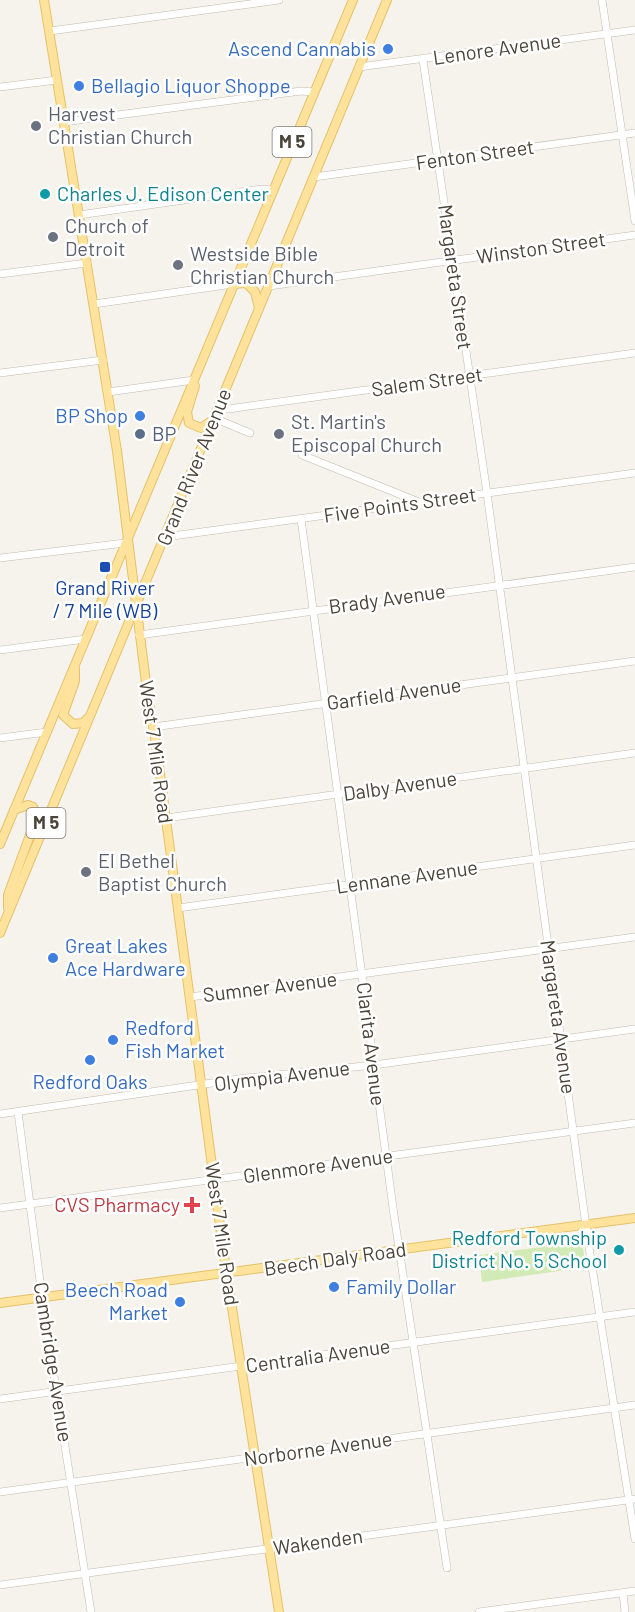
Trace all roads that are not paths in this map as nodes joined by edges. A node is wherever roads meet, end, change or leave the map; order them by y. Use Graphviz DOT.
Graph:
graph roads {
  1 [pos="45,0"];
  2 [pos="279,0"];
  3 [pos="352,0"];
  4 [pos="602,0"];
  5 [pos="385,2"];
  6 [pos="635,30"];
  7 [pos="50,31"];
  8 [pos="607,34"];
  9 [pos="423,60"];
  10 [pos="359,68"];
  11 [pos="57,80"];
  12 [pos="0,87"];
  13 [pos="314,92"];
  14 [pos="64,122"];
  15 [pos="635,133"];
  16 [pos="622,134"];
  17 [pos="438,160"];
  18 [pos="314,177"];
  19 [pos="272,190"];
  20 [pos="79,215"];
  21 [pos="635,221"];
  22 [pos="635,235"];
  23 [pos="453,260"];
  24 [pos="87,263"];
  25 [pos="0,274"];
  26 [pos="233,284"];
  27 [pos="269,286"];
  28 [pos="94,304"];
  29 [pos="259,308"];
  30 [pos="635,352"];
  31 [pos="103,360"];
  32 [pos="0,373"];
  33 [pos="470,376"];
  34 [pos="194,380"];
  35 [pos="108,392"];
  36 [pos="218,406"];
  37 [pos="214,418"];
  38 [pos="250,433"];
  39 [pos="302,454"];
  40 [pos="635,473"];
  41 [pos="487,494"];
  42 [pos="422,503"];
  43 [pos="301,519"];
  44 [pos="165,537"];
  45 [pos="127,538"];
  46 [pos="0,558"];
  47 [pos="635,567"];
  48 [pos="499,584"];
  49 [pos="136,605"];
  50 [pos="314,609"];
  51 [pos="140,635"];
  52 [pos="86,639"];
  53 [pos="0,650"];
  54 [pos="635,661"];
  55 [pos="74,666"];
  56 [pos="512,678"];
  57 [pos="326,703"];
  58 [pos="92,712"];
  59 [pos="153,726"];
  60 [pos="46,732"];
  61 [pos="0,738"];
  62 [pos="635,753"];
  63 [pos="524,769"];
  64 [pos="338,795"];
  65 [pos="14,810"];
  66 [pos="166,818"];
  67 [pos="0,844"];
  68 [pos="635,845"];
  69 [pos="537,859"];
  70 [pos="349,885"];
  71 [pos="178,908"];
  72 [pos="8,914"];
  73 [pos="0,933"];
  74 [pos="635,937"];
  75 [pos="549,949"];
  76 [pos="362,975"];
  77 [pos="190,997"];
  78 [pos="635,1029"];
  79 [pos="561,1039"];
  80 [pos="374,1065"];
  81 [pos="202,1085"];
  82 [pos="18,1112"];
  83 [pos="0,1114"];
  84 [pos="635,1123"];
  85 [pos="574,1131"];
  86 [pos="387,1156"];
  87 [pos="214,1180"];
  88 [pos="30,1204"];
  89 [pos="0,1208"];
  90 [pos="635,1218"];
  91 [pos="586,1225"];
  92 [pos="399,1250"];
  93 [pos="227,1274"];
  94 [pos="43,1298"];
  95 [pos="0,1303"];
  96 [pos="635,1312"];
  97 [pos="601,1317"];
  98 [pos="414,1342"];
  99 [pos="242,1366"];
  100 [pos="57,1391"];
  101 [pos="0,1398"];
  102 [pos="635,1406"];
  103 [pos="615,1408"];
  104 [pos="427,1434"];
  105 [pos="255,1458"];
  106 [pos="71,1482"];
  107 [pos="0,1492"];
  108 [pos="632,1499"];
  109 [pos="441,1526"];
  110 [pos="635,1539"];
  111 [pos="269,1549"];
  112 [pos="447,1568"];
  113 [pos="85,1574"];
  114 [pos="0,1585"];
  115 [pos="635,1591"];
  116 [pos="623,1593"];
  117 [pos="91,1612"];
  118 [pos="279,1612"];
  119 [pos="480,1612"];
  120 [pos="625,1612"];
  1 -- 7 [label="main road, West 7 Mile Road"];
  2 -- 7 [label="street"];
  3 -- 13 [label="main road, Grand River Avenue / M 5"];
  4 -- 8 [label="street"];
  5 -- 10 [label="main road, Grand River Avenue / M 5"];
  6 -- 8 [label="street, Lenore Avenue"];
  7 -- 11 [label="main road, West 7 Mile Road"];
  8 -- 9 [label="street, Lenore Avenue"];
  8 -- 16 [label="street"];
  9 -- 10 [label="street, Lenore Avenue"];
  9 -- 17 [label="street, Margareta Street"];
  10 -- 18 [label="main road, Grand River Avenue / M 5"];
  11 -- 12 [label="street"];
  11 -- 14 [label="main road, West 7 Mile Road"];
  13 -- 14 [label="street"];
  13 -- 19 [label="main road, Grand River Avenue / M 5"];
  14 -- 20 [label="main road, West 7 Mile Road"];
  15 -- 16 [label="street, Fenton Street"];
  16 -- 17 [label="street, Fenton Street"];
  16 -- 21 [label="street"];
  17 -- 18 [label="street, Fenton Street"];
  17 -- 23 [label="street, Margareta Street"];
  18 -- 27 [label="main road, Grand River Avenue / M 5"];
  19 -- 20 [label="street"];
  19 -- 26 [label="main road, Grand River Avenue / M 5"];
  20 -- 24 [label="main road, West 7 Mile Road"];
  22 -- 23 [label="street, Winston Street"];
  23 -- 27 [label="street, Winston Street"];
  23 -- 33 [label="street, Margareta Street"];
  24 -- 25 [label="street"];
  24 -- 28 [label="main road, West 7 Mile Road"];
  26 -- 28 [label="street"];
  26 -- 29 [label="main road"];
  26 -- 34 [label="main road, Grand River Avenue / M 5"];
  27 -- 29 [label="main road, Grand River Avenue / M 5"];
  28 -- 31 [label="main road, West 7 Mile Road"];
  29 -- 36 [label="main road, Grand River Avenue / M 5"];
  30 -- 33 [label="street, Salem Street"];
  31 -- 32 [label="street"];
  31 -- 35 [label="main road, West 7 Mile Road"];
  33 -- 36 [label="street, Salem Street"];
  33 -- 41 [label="street, Margareta Street"];
  34 -- 35 [label="street"];
  34 -- 37 [label="main road"];
  34 -- 45 [label="main road, Grand River Avenue / M 5"];
  35 -- 45 [label="main road, West 7 Mile Road"];
  36 -- 37 [label="main road, Grand River Avenue / M 5"];
  37 -- 38 [label="street"];
  37 -- 44 [label="main road, Grand River Avenue / M 5"];
  39 -- 42 [label="street"];
  40 -- 41 [label="street, Five Points Street"];
  41 -- 42 [label="street, Five Points Street"];
  41 -- 48 [label="street, Margareta Avenue"];
  42 -- 43 [label="street, Five Points Street"];
  43 -- 44 [label="street, Five Points Street"];
  43 -- 50 [label="street, Clarita Avenue"];
  44 -- 49 [label="main road, Grand River Avenue / M 5"];
  45 -- 46 [label="street"];
  45 -- 49 [label="main road, West 7 Mile Road"];
  45 -- 52 [label="main road, Grand River Avenue / M 5"];
  47 -- 48 [label="street, Brady Avenue"];
  48 -- 50 [label="street, Brady Avenue"];
  48 -- 56 [label="street, Margareta Avenue"];
  49 -- 51 [label="main road, West 7 Mile Road"];
  49 -- 58 [label="main road, Grand River Avenue / M 5"];
  50 -- 51 [label="street, Brady Avenue"];
  50 -- 57 [label="street, Clarita Avenue"];
  51 -- 59 [label="main road, West 7 Mile Road"];
  52 -- 53 [label="street"];
  52 -- 55 [label="main road, Grand River Avenue / M 5"];
  54 -- 56 [label="street, Garfield Avenue"];
  55 -- 58 [label="main road"];
  55 -- 60 [label="main road, Grand River Avenue / M 5"];
  56 -- 57 [label="street, Garfield Avenue"];
  56 -- 63 [label="street, Margareta Avenue"];
  57 -- 59 [label="street, Garfield Avenue"];
  57 -- 64 [label="street, Clarita Avenue"];
  58 -- 72 [label="main road, Grand River Avenue / M 5"];
  59 -- 66 [label="main road, West 7 Mile Road"];
  60 -- 61 [label="street"];
  60 -- 65 [label="main road, Grand River Avenue / M 5"];
  62 -- 63 [label="street, Dalby Avenue"];
  63 -- 64 [label="street, Dalby Avenue"];
  63 -- 69 [label="street, Margareta Avenue"];
  64 -- 66 [label="street, Dalby Avenue"];
  64 -- 70 [label="street, Clarita Avenue"];
  65 -- 67 [label="main road, Grand River Avenue / M 5"];
  65 -- 72 [label="main road"];
  66 -- 71 [label="main road, West 7 Mile Road"];
  68 -- 69 [label="street, Lennane Avenue"];
  69 -- 70 [label="street, Lennane Avenue"];
  69 -- 75 [label="street, Margareta Avenue"];
  70 -- 71 [label="street, Lennane Avenue"];
  70 -- 76 [label="street, Clarita Avenue"];
  71 -- 77 [label="main road, West 7 Mile Road"];
  72 -- 73 [label="main road, Grand River Avenue / M 5"];
  74 -- 75 [label="street, Sumner Avenue"];
  75 -- 76 [label="street, Sumner Avenue"];
  75 -- 79 [label="street, Margareta Avenue"];
  76 -- 77 [label="street, Sumner Avenue"];
  76 -- 80 [label="street, Clarita Avenue"];
  77 -- 81 [label="main road, West 7 Mile Road"];
  78 -- 79 [label="street, Olympia Avenue"];
  79 -- 80 [label="street, Olympia Avenue"];
  79 -- 85 [label="street, Margareta Avenue"];
  80 -- 81 [label="street, Olympia Avenue"];
  80 -- 86 [label="street, Clarita Avenue"];
  81 -- 82 [label="street, Olympia Avenue"];
  81 -- 87 [label="main road, West 7 Mile Road"];
  82 -- 83 [label="street, Olympia Avenue"];
  82 -- 88 [label="street, Cambridge Avenue"];
  84 -- 85 [label="street, Glenmore Avenue"];
  85 -- 86 [label="street, Glenmore Avenue"];
  85 -- 91 [label="street, Margareta Avenue"];
  86 -- 87 [label="street, Glenmore Avenue"];
  86 -- 92 [label="street, Clarita Avenue"];
  87 -- 88 [label="street, Glenmore Avenue"];
  87 -- 93 [label="main road, West 7 Mile Road"];
  88 -- 89 [label="street, Glenmore Avenue"];
  88 -- 94 [label="street, Cambridge Avenue"];
  90 -- 91 [label="main road, Beech Daly Road"];
  91 -- 92 [label="main road, Beech Daly Road"];
  91 -- 97 [label="street, Margareta Avenue"];
  92 -- 93 [label="main road, Beech Daly Road"];
  92 -- 98 [label="street, Clarita Avenue"];
  93 -- 94 [label="main road, Beech Daly Road"];
  93 -- 99 [label="main road, West 7 Mile Road"];
  94 -- 95 [label="main road, Beech Daly Road"];
  94 -- 100 [label="street, Cambridge Avenue"];
  96 -- 97 [label="street, Centralia Avenue"];
  97 -- 98 [label="street, Centralia Avenue"];
  97 -- 103 [label="street, Margareta Avenue"];
  98 -- 99 [label="street, Centralia Avenue"];
  98 -- 104 [label="street, Clarita Avenue"];
  99 -- 100 [label="street, Centralia Avenue"];
  99 -- 105 [label="main road, West 7 Mile Road"];
  100 -- 101 [label="street, Centralia Avenue"];
  100 -- 106 [label="street, Cambridge Avenue"];
  102 -- 103 [label="street, Norborne Avenue"];
  103 -- 104 [label="street, Norborne Avenue"];
  103 -- 108 [label="street, Margareta Avenue"];
  104 -- 105 [label="street, Norborne Avenue"];
  104 -- 109 [label="street, Clarita Avenue"];
  105 -- 106 [label="street, Norborne Avenue"];
  105 -- 111 [label="main road, West 7 Mile Road"];
  106 -- 107 [label="street, Norborne Avenue"];
  106 -- 113 [label="street, Cambridge Avenue"];
  108 -- 109 [label="street, Wakenden"];
  108 -- 110 [label="street, Margareta Avenue"];
  109 -- 111 [label="street, Wakenden"];
  109 -- 112 [label="street, Clarita Avenue"];
  111 -- 113 [label="street, Wakenden"];
  111 -- 118 [label="main road, West 7 Mile Road"];
  113 -- 114 [label="street, Wakenden"];
  113 -- 117 [label="street, Cambridge Avenue"];
  115 -- 116 [label="street"];
  116 -- 119 [label="street"];
  116 -- 120 [label="street"];
}
